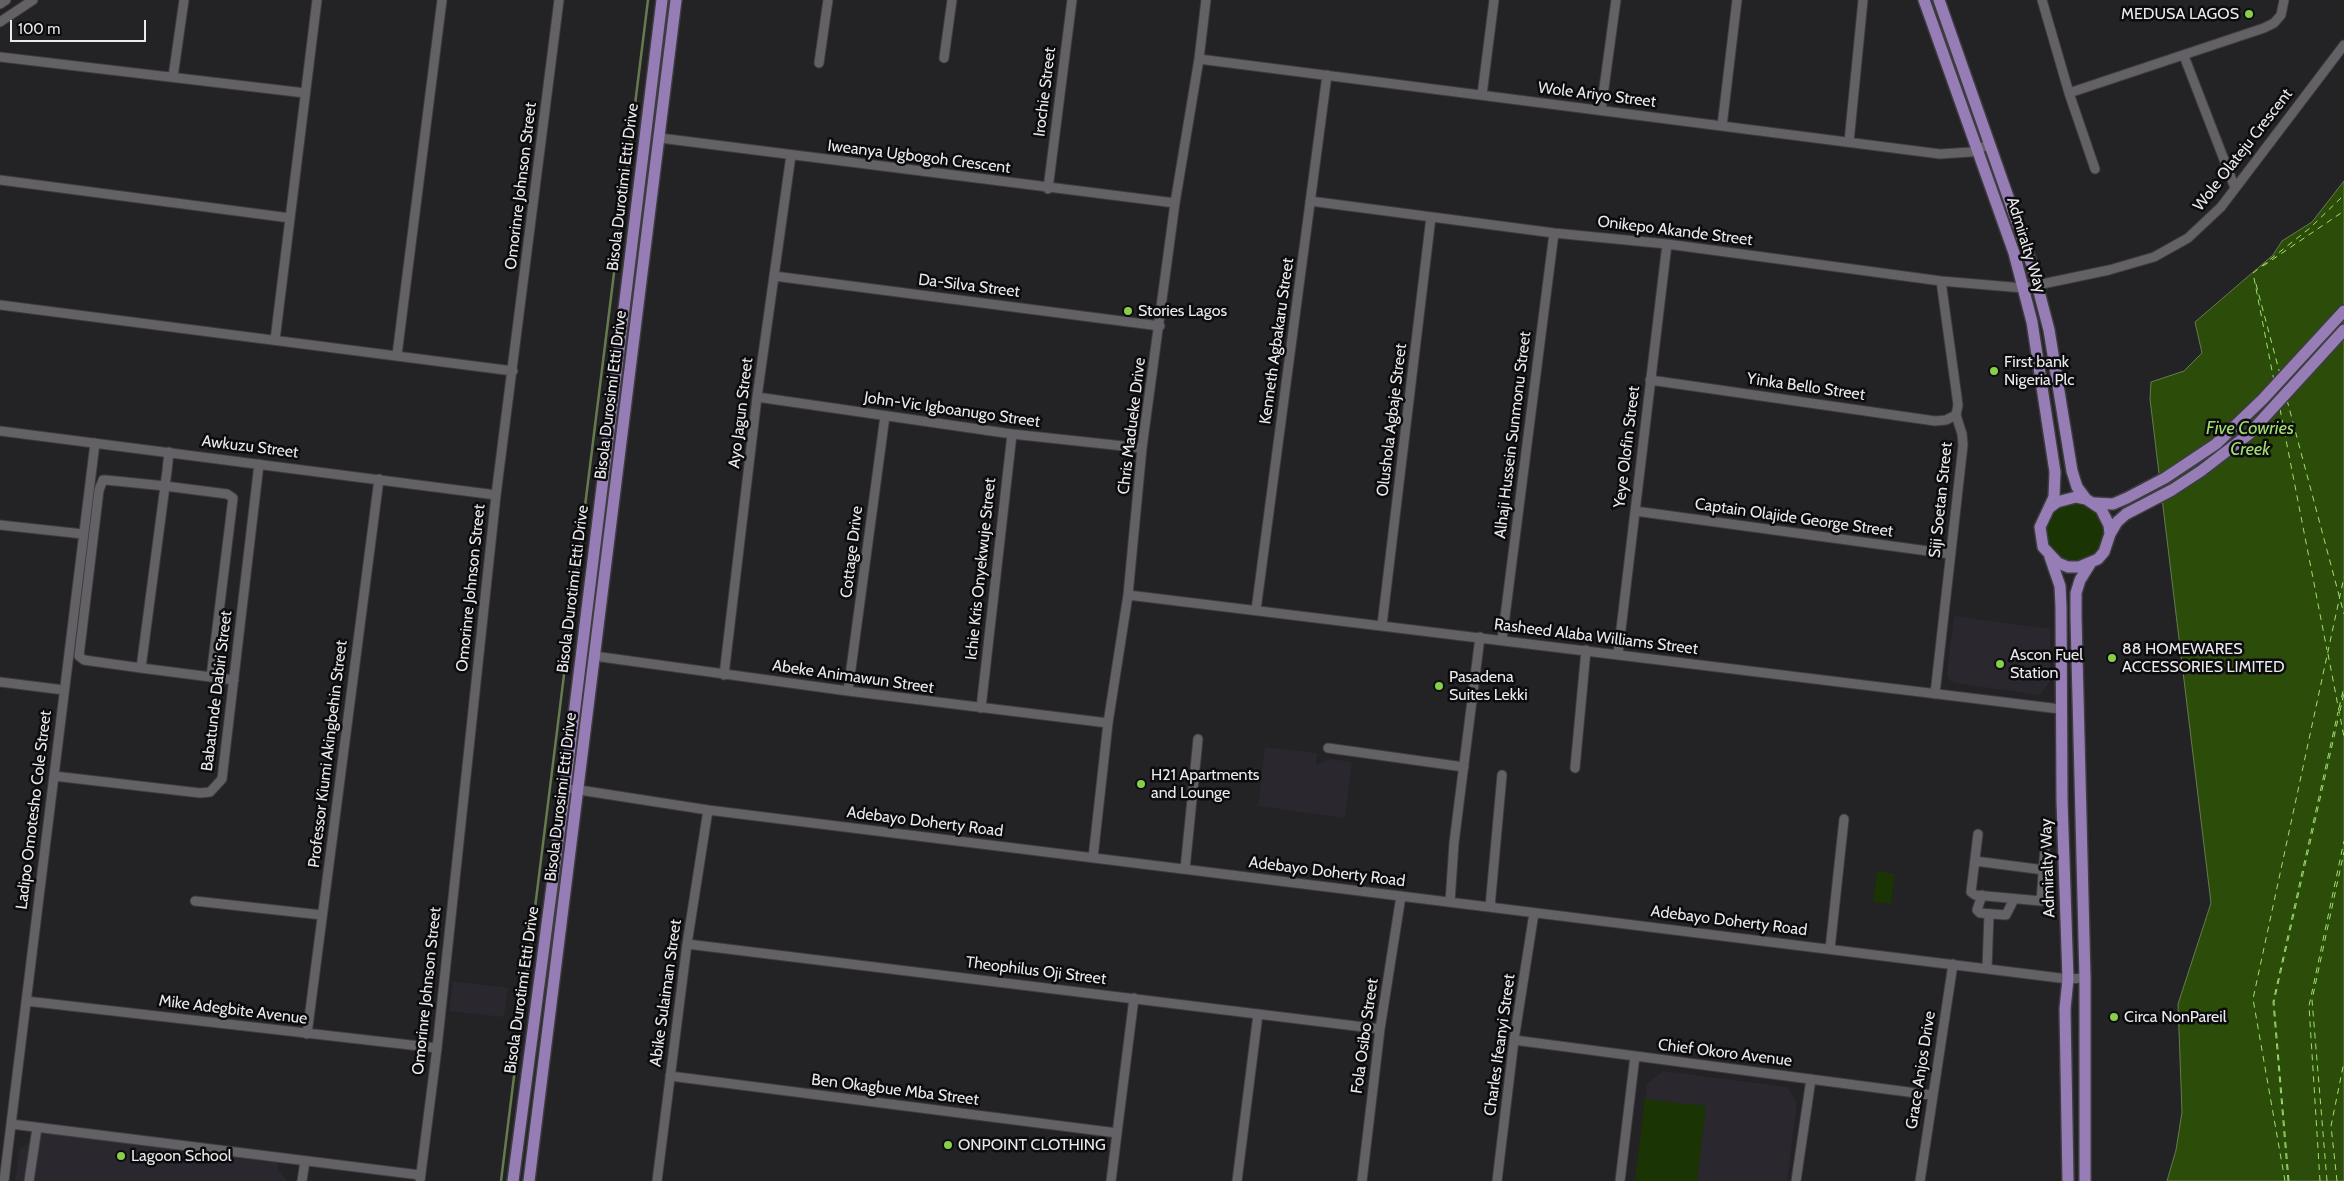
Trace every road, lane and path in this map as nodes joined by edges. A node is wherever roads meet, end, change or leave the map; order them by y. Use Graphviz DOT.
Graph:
graph roads {
  1 [pos="6,0"];
  2 [pos="33,0"];
  3 [pos="184,0"];
  4 [pos="317,0"];
  5 [pos="442,0"];
  6 [pos="559,0"];
  7 [pos="662,0"];
  8 [pos="676,0"];
  9 [pos="828,0"];
  10 [pos="952,0"];
  11 [pos="1072,0"];
  12 [pos="1206,0"];
  13 [pos="1494,0"];
  14 [pos="1616,0"];
  15 [pos="1737,0"];
  16 [pos="1863,0"];
  17 [pos="1924,0"];
  18 [pos="1939,0"];
  19 [pos="2042,0"];
  20 [pos="2284,0"];
  21 [pos="0,4"];
  22 [pos="0,22"];
  23 [pos="2344,45"];
  24 [pos="2184,56"];
  25 [pos="0,57"];
  26 [pos="944,58"];
  27 [pos="1199,59"];
  28 [pos="819,63"];
  29 [pos="1327,75"];
  30 [pos="173,77"];
  31 [pos="305,93"];
  32 [pos="2069,93"];
  33 [pos="1482,95"];
  34 [pos="1601,110"];
  35 [pos="1722,126"];
  36 [pos="660,138"];
  37 [pos="1849,142"];
  38 [pos="1990,144"];
  39 [pos="1978,151"];
  40 [pos="791,155"];
  41 [pos="2095,169"];
  42 [pos="0,180"];
  43 [pos="2236,188"];
  44 [pos="1048,189"];
  45 [pos="1310,201"];
  46 [pos="1175,203"];
  47 [pos="1431,217"];
  48 [pos="290,218"];
  49 [pos="1554,233"];
  50 [pos="1667,244"];
  51 [pos="774,276"];
  52 [pos="1941,281"];
  53 [pos="2035,285"];
  54 [pos="2023,288"];
  55 [pos="0,305"];
  56 [pos="2344,311"];
  57 [pos="1160,326"];
  58 [pos="2344,330"];
  59 [pos="275,340"];
  60 [pos="397,356"];
  61 [pos="513,370"];
  62 [pos="1650,380"];
  63 [pos="757,398"];
  64 [pos="1956,415"];
  65 [pos="885,416"];
  66 [pos="0,431"];
  67 [pos="1012,434"];
  68 [pos="95,442"];
  69 [pos="1142,448"];
  70 [pos="169,452"];
  71 [pos="259,464"];
  72 [pos="379,479"];
  73 [pos="165,486"];
  74 [pos="496,495"];
  75 [pos="2090,501"];
  76 [pos="2049,508"];
  77 [pos="1635,511"];
  78 [pos="0,525"];
  79 [pos="83,534"];
  80 [pos="2110,534"];
  81 [pos="1950,554"];
  82 [pos="2049,556"];
  83 [pos="2090,564"];
  84 [pos="1128,595"];
  85 [pos="1256,610"];
  86 [pos="1382,626"];
  87 [pos="1480,638"];
  88 [pos="1502,640"];
  89 [pos="1586,650"];
  90 [pos="1618,654"];
  91 [pos="594,656"];
  92 [pos="141,668"];
  93 [pos="724,675"];
  94 [pos="211,677"];
  95 [pos="234,680"];
  96 [pos="0,682"];
  97 [pos="64,690"];
  98 [pos="848,692"];
  99 [pos="1935,694"];
  100 [pos="981,708"];
  101 [pos="2060,709"];
  102 [pos="1108,723"];
  103 [pos="1198,739"];
  104 [pos="1328,748"];
  105 [pos="1464,767"];
  106 [pos="1575,768"];
  107 [pos="1502,775"];
  108 [pos="54,776"];
  109 [pos="565,788"];
  110 [pos="578,789"];
  111 [pos="708,810"];
  112 [pos="1844,819"];
  113 [pos="1978,834"];
  114 [pos="2045,848"];
  115 [pos="1093,858"];
  116 [pos="1975,861"];
  117 [pos="1185,869"];
  118 [pos="2044,870"];
  119 [pos="1401,896"];
  120 [pos="1982,896"];
  121 [pos="2014,899"];
  122 [pos="195,901"];
  123 [pos="1450,902"];
  124 [pos="1490,907"];
  125 [pos="1534,913"];
  126 [pos="1989,914"];
  127 [pos="322,915"];
  128 [pos="687,944"];
  129 [pos="1830,949"];
  130 [pos="1953,964"];
  131 [pos="1987,969"];
  132 [pos="2085,978"];
  133 [pos="2068,979"];
  134 [pos="1134,998"];
  135 [pos="26,1001"];
  136 [pos="1258,1014"];
  137 [pos="1380,1029"];
  138 [pos="307,1034"];
  139 [pos="1514,1040"];
  140 [pos="436,1048"];
  141 [pos="1635,1056"];
  142 [pos="670,1076"];
  143 [pos="1811,1079"];
  144 [pos="1931,1094"];
  145 [pos="11,1124"];
  146 [pos="37,1128"];
  147 [pos="1117,1133"];
  148 [pos="305,1161"];
  149 [pos="420,1178"];
  150 [pos="4,1181"];
  151 [pos="29,1181"];
  152 [pos="302,1181"];
  153 [pos="513,1181"];
  154 [pos="529,1181"];
  155 [pos="657,1181"];
  156 [pos="1111,1181"];
  157 [pos="1237,1181"];
  158 [pos="1362,1181"];
  159 [pos="1497,1181"];
  160 [pos="1620,1181"];
  161 [pos="1796,1181"];
  162 [pos="1920,1181"];
  163 [pos="2068,1181"];
  164 [pos="2085,1181"];
  1 -- 21 [label="street"];
  2 -- 22 [label="street"];
  3 -- 30 [label="street"];
  4 -- 31 [label="street"];
  5 -- 60 [label="street"];
  6 -- 61 [label="street, Omorinre Johnson Street"];
  7 -- 109 [label="main road, Bisola Durotimi Etti Drive"];
  8 -- 36 [label="main road, Bisola Durosimi Etti Drive"];
  9 -- 28 [label="street"];
  10 -- 26 [label="street"];
  11 -- 44 [label="street, Irochie Street"];
  12 -- 27 [label="street, Chris Madueke Drive"];
  13 -- 33 [label="street"];
  14 -- 34 [label="street"];
  15 -- 35 [label="street"];
  16 -- 37 [label="street"];
  17 -- 39 [label="main road, Admiralty Way"];
  18 -- 38 [label="main road, Admiralty Way"];
  19 -- 32 [label="street"];
  20 -- 24 [label="street"];
  23 -- 43 [label="street, Wole Olateju Crescent"];
  24 -- 32 [label="street"];
  24 -- 43 [label="street"];
  25 -- 30 [label="street"];
  27 -- 29 [label="street, Wole Ariyo Street"];
  27 -- 46 [label="street, Chris Madueke Drive"];
  29 -- 33 [label="street, Wole Ariyo Street"];
  29 -- 45 [label="street, Kenneth Agbakaru Street"];
  30 -- 31 [label="street"];
  31 -- 48 [label="street"];
  32 -- 41 [label="street"];
  33 -- 34 [label="street, Wole Ariyo Street"];
  34 -- 35 [label="street, Wole Ariyo Street"];
  35 -- 37 [label="street, Wole Ariyo Street"];
  36 -- 40 [label="street, Iweanya Ugbogoh Crescent"];
  36 -- 91 [label="main road, Bisola Durosimi Etti Drive"];
  37 -- 39 [label="street, Wole Ariyo Street"];
  38 -- 39 [label="street, Wole Ariyo Street"];
  38 -- 53 [label="main road, Admiralty Way"];
  39 -- 54 [label="main road, Admiralty Way"];
  40 -- 44 [label="street, Iweanya Ugbogoh Crescent"];
  40 -- 51 [label="street, Ayo Jagun Street"];
  42 -- 48 [label="street"];
  43 -- 53 [label="street, Wole Olateju Crescent"];
  44 -- 46 [label="street, Iweanya Ugbogoh Crescent"];
  45 -- 47 [label="street, Onikepo Akande Street"];
  45 -- 85 [label="street, Kenneth Agbakaru Street"];
  46 -- 57 [label="street, Chris Madueke Drive"];
  47 -- 49 [label="street, Onikepo Akande Street"];
  47 -- 86 [label="street, Olushola Agbaje Street"];
  48 -- 59 [label="street"];
  49 -- 50 [label="street, Onikepo Akande Street"];
  49 -- 88 [label="street, Alhaji Hussein Sunmonu Street"];
  50 -- 52 [label="street, Onikepo Akande Street"];
  50 -- 62 [label="street, Yeye Olofin Street"];
  51 -- 57 [label="street, Da-Silva Street"];
  51 -- 63 [label="street, Ayo Jagun Street"];
  52 -- 54 [label="street, Onikepo Akande Street"];
  52 -- 64 [label="street, Siji Soetan Street"];
  53 -- 54 [label="street, Onikepo Akande Street"];
  53 -- 75 [label="main road, Admiralty Way"];
  54 -- 76 [label="main road, Admiralty Way"];
  55 -- 59 [label="street"];
  56 -- 75 [label="main road"];
  57 -- 69 [label="street, Chris Madueke Drive"];
  58 -- 80 [label="main road"];
  59 -- 60 [label="street"];
  60 -- 61 [label="street"];
  61 -- 74 [label="street, Omorinre Johnson Street"];
  62 -- 64 [label="street, Yinka Bello Street"];
  62 -- 77 [label="street, Yeye Olofin Street"];
  63 -- 65 [label="street, John-Vic Igboanugo Street"];
  63 -- 93 [label="street, Ayo Jagun Street"];
  64 -- 81 [label="street, Siji Soetan Street"];
  65 -- 67 [label="street, John-Vic Igboanugo Street"];
  65 -- 98 [label="street, Cottage Drive"];
  66 -- 68 [label="street, Awkuzu Street"];
  67 -- 69 [label="street, John-Vic Igboanugo Street"];
  67 -- 100 [label="street, Ichie Kris Onyekwuje Street"];
  68 -- 70 [label="street, Awkuzu Street"];
  68 -- 79 [label="street, Ladipo Omotesho Cole Street"];
  69 -- 84 [label="street, Chris Madueke Drive"];
  70 -- 71 [label="street, Awkuzu Street"];
  70 -- 73 [label="street"];
  71 -- 72 [label="street, Awkuzu Street"];
  71 -- 95 [label="street, Babatunde Dabiri Street"];
  72 -- 74 [label="street, Awkuzu Street"];
  72 -- 127 [label="street, Professor Kiumi Akingbehin Street"];
  73 -- 92 [label="street"];
  73 -- 92 [label="street"];
  73 -- 94 [label="street"];
  74 -- 140 [label="street, Omorinre Johnson Street"];
  75 -- 76 [label="main road"];
  75 -- 80 [label="main road"];
  76 -- 82 [label="main road"];
  77 -- 81 [label="street, Captain Olajide George Street"];
  77 -- 90 [label="street, Yeye Olofin Street"];
  78 -- 79 [label="street"];
  79 -- 97 [label="street, Ladipo Omotesho Cole Street"];
  80 -- 83 [label="main road"];
  81 -- 99 [label="street, Siji Soetan Street"];
  82 -- 83 [label="main road"];
  82 -- 101 [label="main road, Admiralty Way"];
  83 -- 132 [label="main road, Admiralty Way"];
  84 -- 85 [label="street, Rasheed Alaba Williams Street"];
  84 -- 102 [label="street, Chris Madueke Drive"];
  85 -- 86 [label="street, Rasheed Alaba Williams Street"];
  86 -- 87 [label="street, Rasheed Alaba Williams Street"];
  87 -- 88 [label="street, Rasheed Alaba Williams Street"];
  87 -- 105 [label="street"];
  88 -- 89 [label="street, Rasheed Alaba Williams Street"];
  89 -- 90 [label="street, Rasheed Alaba Williams Street"];
  89 -- 106 [label="street"];
  90 -- 99 [label="street, Rasheed Alaba Williams Street"];
  91 -- 93 [label="street, Abeke Animawun Street"];
  91 -- 110 [label="main road, Bisola Durosimi Etti Drive"];
  92 -- 94 [label="street"];
  93 -- 98 [label="street, Abeke Animawun Street"];
  94 -- 95 [label="street"];
  95 -- 108 [label="street, Babatunde Dabiri Street"];
  96 -- 97 [label="street"];
  97 -- 108 [label="street, Ladipo Omotesho Cole Street"];
  98 -- 100 [label="street, Abeke Animawun Street"];
  99 -- 101 [label="street, Rasheed Alaba Williams Street"];
  100 -- 102 [label="street, Abeke Animawun Street"];
  101 -- 133 [label="main road, Admiralty Way"];
  102 -- 115 [label="street, Chris Madueke Drive"];
  103 -- 117 [label="street"];
  104 -- 105 [label="street"];
  105 -- 123 [label="street"];
  107 -- 124 [label="street"];
  108 -- 135 [label="street, Ladipo Omotesho Cole Street"];
  109 -- 110 [label="street, Adebayo Doherty Road"];
  109 -- 153 [label="main road, Bisola Durotimi Etti Drive"];
  110 -- 111 [label="street, Adebayo Doherty Road"];
  110 -- 154 [label="main road, Bisola Durosimi Etti Drive"];
  111 -- 115 [label="street, Adebayo Doherty Road"];
  111 -- 128 [label="street, Abike Sulaiman Street"];
  112 -- 129 [label="street"];
  113 -- 116 [label="street"];
  114 -- 118 [label="street"];
  115 -- 117 [label="street, Adebayo Doherty Road"];
  116 -- 118 [label="street"];
  116 -- 120 [label="street"];
  117 -- 119 [label="street, Adebayo Doherty Road"];
  118 -- 121 [label="street"];
  119 -- 123 [label="street, Adebayo Doherty Road"];
  119 -- 137 [label="street, Fola Osibo Street"];
  120 -- 121 [label="street"];
  120 -- 126 [label="street"];
  121 -- 126 [label="street"];
  122 -- 127 [label="street"];
  123 -- 124 [label="street, Adebayo Doherty Road"];
  124 -- 125 [label="street, Adebayo Doherty Road"];
  125 -- 129 [label="street, Adebayo Doherty Road"];
  125 -- 139 [label="street, Charles Ifeanyi Street"];
  126 -- 131 [label="street"];
  127 -- 138 [label="street, Professor Kiumi Akingbehin Street"];
  128 -- 134 [label="street, Theophilus Oji Street"];
  128 -- 142 [label="street, Abike Sulaiman Street"];
  129 -- 130 [label="street, Adebayo Doherty Road"];
  130 -- 131 [label="street, Adebayo Doherty Road"];
  130 -- 144 [label="street, Grace Anjos Drive"];
  131 -- 133 [label="street, Adebayo Doherty Road"];
  132 -- 133 [label="street, Adebayo Doherty Road"];
  132 -- 164 [label="main road, Admiralty Way"];
  133 -- 163 [label="main road, Admiralty Way"];
  134 -- 136 [label="street, Theophilus Oji Street"];
  134 -- 147 [label="street"];
  135 -- 138 [label="street, Mike Adegbite Avenue"];
  135 -- 145 [label="street, Ladipo Omotesho Cole Street"];
  136 -- 137 [label="street, Theophilus Oji Street"];
  136 -- 157 [label="street"];
  137 -- 158 [label="street, Fola Osibo Street"];
  138 -- 140 [label="street, Mike Adegbite Avenue"];
  139 -- 141 [label="street, Chief Okoro Avenue"];
  139 -- 159 [label="street, Charles Ifeanyi Street"];
  140 -- 149 [label="street, Omorinre Johnson Street"];
  141 -- 143 [label="street, Chief Okoro Avenue"];
  141 -- 160 [label="street"];
  142 -- 147 [label="street, Ben Okagbue Mba Street"];
  142 -- 155 [label="street, Abike Sulaiman Street"];
  143 -- 144 [label="street, Chief Okoro Avenue"];
  143 -- 161 [label="street"];
  144 -- 162 [label="street, Grace Anjos Drive"];
  145 -- 146 [label="street"];
  145 -- 150 [label="street, Ladipo Omotesho Cole Street"];
  146 -- 148 [label="street"];
  146 -- 151 [label="street"];
  147 -- 156 [label="street"];
  148 -- 149 [label="street"];
  148 -- 152 [label="street"];
}
